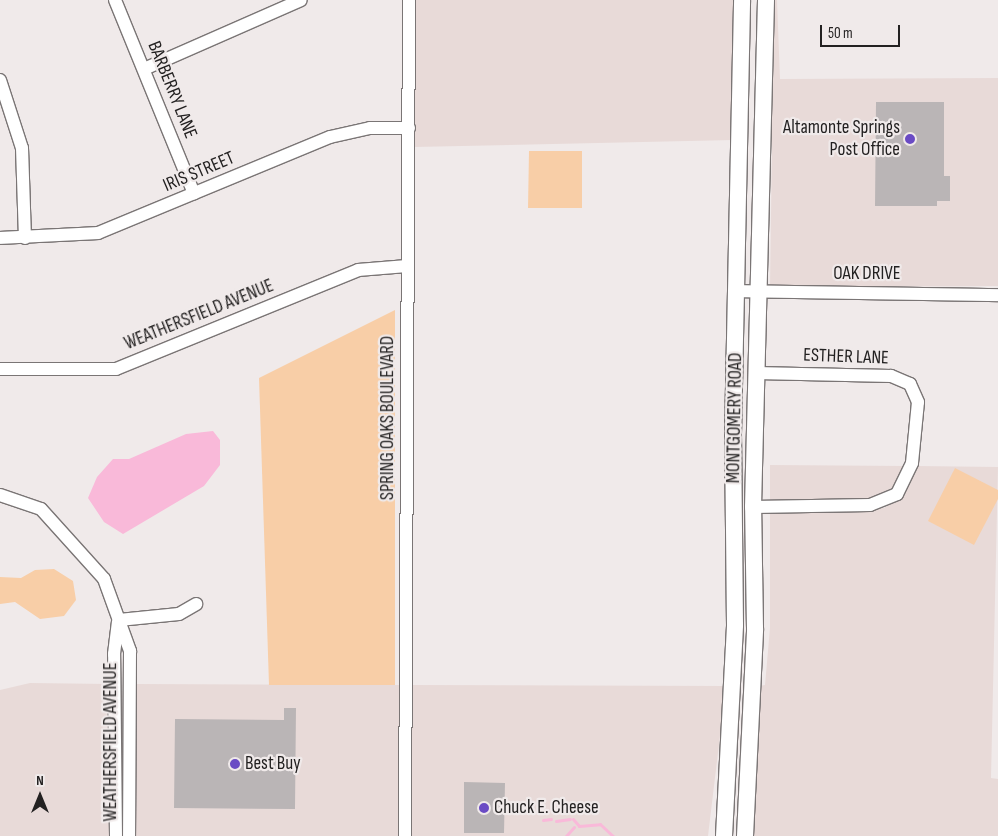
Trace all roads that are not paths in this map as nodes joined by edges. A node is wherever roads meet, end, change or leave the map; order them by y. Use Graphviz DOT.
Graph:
graph roads {
  1 [pos="116,0"];
  2 [pos="301,0"];
  3 [pos="409,0"];
  4 [pos="742,0"];
  5 [pos="766,0"];
  6 [pos="740,68"];
  7 [pos="144,69"];
  8 [pos="0,80"];
  9 [pos="764,84"];
  10 [pos="409,128"];
  11 [pos="194,194"];
  12 [pos="0,238"];
  13 [pos="25,238"];
  14 [pos="407,266"];
  15 [pos="736,291"];
  16 [pos="757,294"];
  17 [pos="998,295"];
  18 [pos="0,369"];
  19 [pos="756,373"];
  20 [pos="733,434"];
  21 [pos="0,495"];
  22 [pos="753,507"];
  23 [pos="196,604"];
  24 [pos="119,620"];
  25 [pos="116,836"];
  26 [pos="129,836"];
  27 [pos="405,836"];
  28 [pos="724,836"];
  29 [pos="745,836"];
  1 -- 7 [label="street, BARBERRY LANE"];
  2 -- 7 [label="street"];
  3 -- 10 [label="street, SPRING OAKS BOULEVARD"];
  4 -- 6 [label="main road, MONTGOMERY ROAD"];
  5 -- 9 [label="main road, MONTGOMERY ROAD"];
  6 -- 9 [label="main road"];
  6 -- 15 [label="main road, MONTGOMERY ROAD"];
  7 -- 11 [label="street, BARBERRY LANE"];
  8 -- 13 [label="street"];
  9 -- 16 [label="main road, MONTGOMERY ROAD"];
  10 -- 11 [label="street, IRIS STREET"];
  10 -- 14 [label="street, SPRING OAKS BOULEVARD"];
  11 -- 13 [label="street, IRIS STREET"];
  12 -- 13 [label="street, IRIS STREET"];
  14 -- 18 [label="street, WEATHERSFIELD AVENUE"];
  14 -- 27 [label="street, SPRING OAKS BOULEVARD"];
  15 -- 16 [label="street, OAK DRIVE"];
  15 -- 20 [label="main road, MONTGOMERY ROAD"];
  16 -- 17 [label="street, OAK DRIVE"];
  16 -- 19 [label="main road, MONTGOMERY ROAD"];
  19 -- 22 [label="main road, MONTGOMERY ROAD"];
  19 -- 22 [label="street, ESTHER LANE"];
  20 -- 22 [label="main road"];
  20 -- 28 [label="main road, MONTGOMERY ROAD"];
  21 -- 24 [label="street, WEATHERSFIELD AVENUE"];
  22 -- 29 [label="main road, MONTGOMERY ROAD"];
  23 -- 24 [label="street"];
  24 -- 25 [label="street, WEATHERSFIELD AVENUE"];
  24 -- 26 [label="street, WEATHERSFIELD AVENUE"];
}
